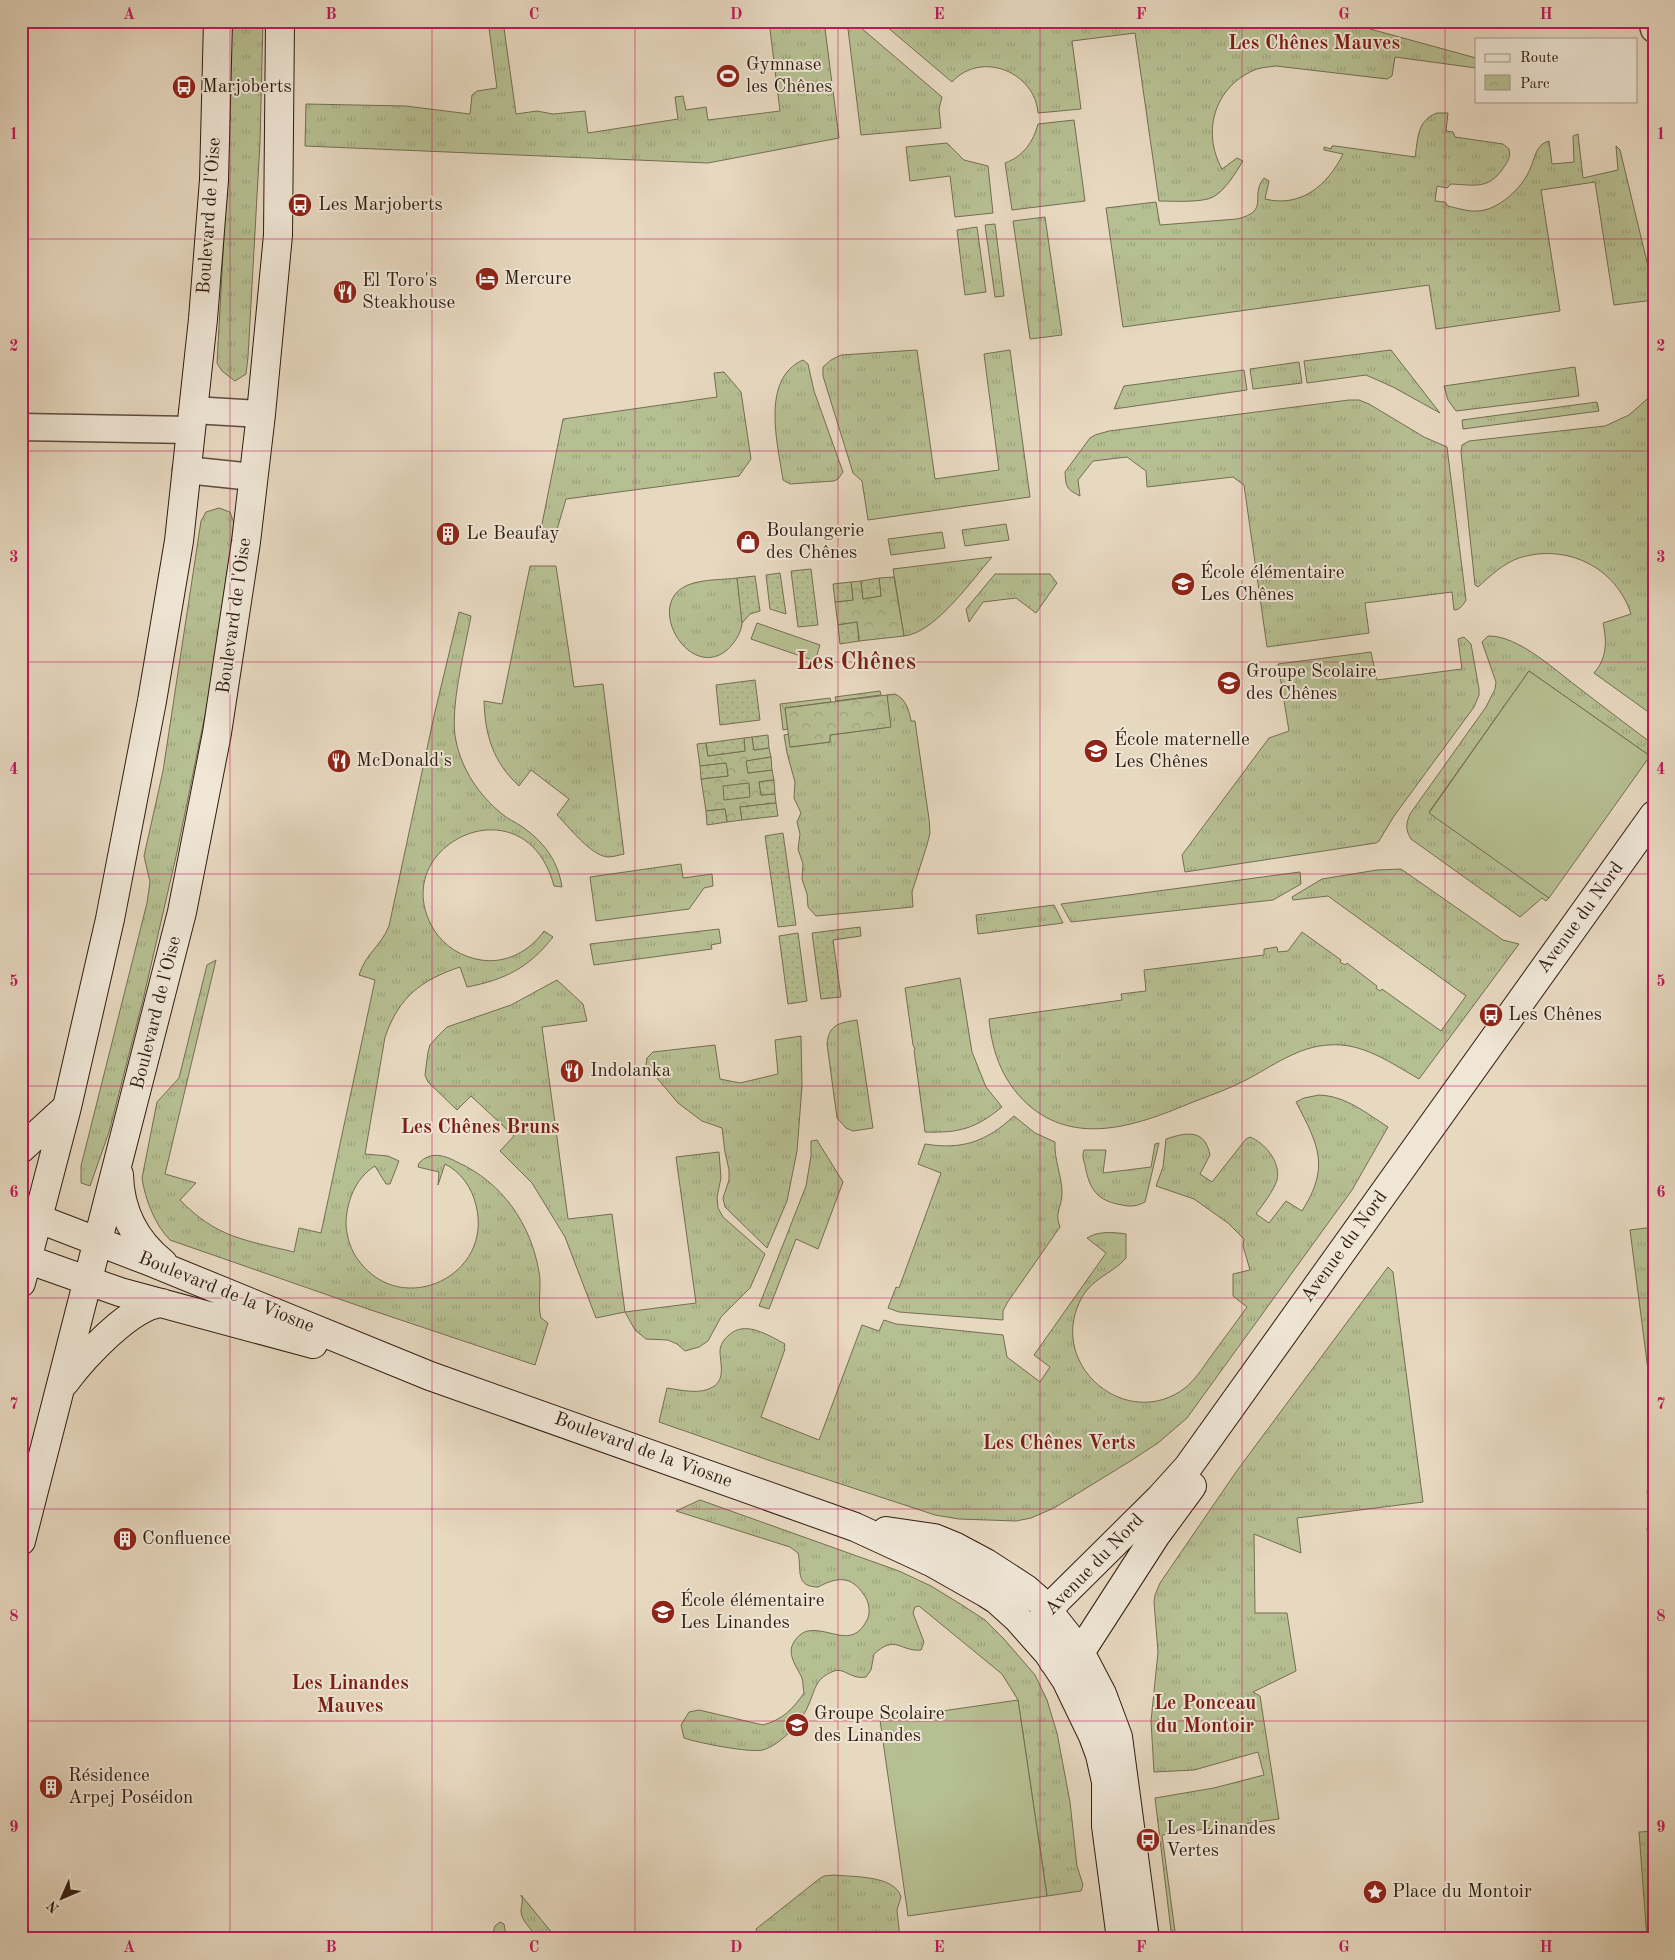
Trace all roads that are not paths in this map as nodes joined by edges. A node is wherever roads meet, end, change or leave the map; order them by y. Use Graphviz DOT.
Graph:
graph roads {
  1 [pos="218,21"];
  2 [pos="280,21"];
  3 [pos="1652,21"];
  4 [pos="1654,29"];
  5 [pos="261,414"];
  6 [pos="192,420"];
  7 [pos="21,427"];
  8 [pos="186,470"];
  9 [pos="253,477"];
  10 [pos="1654,815"];
  11 [pos="1654,843"];
  12 [pos="67,1107"];
  13 [pos="21,1149"];
  14 [pos="119,1159"];
  15 [pos="30,1216"];
  16 [pos="98,1242"];
  17 [pos="23,1266"];
  18 [pos="174,1272"];
  19 [pos="88,1280"];
  20 [pos="162,1303"];
  21 [pos="430,1376"];
  22 [pos="60,1390"];
  23 [pos="855,1527"];
  24 [pos="21,1540"];
  25 [pos="1048,1610"];
  26 [pos="1034,1636"];
  27 [pos="1079,1650"];
  28 [pos="1053,1661"];
  29 [pos="1121,1939"];
  30 [pos="1145,1939"];
  1 -- 6 [label="street, Boulevard de l'Oise"];
  2 -- 5 [label="street, Boulevard de l'Oise"];
  3 -- 4 [label="street"];
  5 -- 6 [label="street"];
  5 -- 9 [label="street, Boulevard de l'Oise"];
  6 -- 7 [label="street"];
  6 -- 8 [label="street, Boulevard de l'Oise"];
  8 -- 9 [label="street"];
  8 -- 12 [label="street, Boulevard de l'Oise"];
  9 -- 14 [label="street, Boulevard de l'Oise"];
  10 -- 25 [label="street, Avenue du Nord"];
  11 -- 27 [label="street, Avenue du Nord"];
  12 -- 13 [label="street"];
  12 -- 15 [label="street, Boulevard de l'Oise"];
  14 -- 16 [label="street, Boulevard de l'Oise"];
  14 -- 18 [label="street"];
  15 -- 16 [label="street, Boulevard de la Viosne"];
  15 -- 17 [label="street, Boulevard de l'Oise"];
  16 -- 18 [label="street, Boulevard de la Viosne"];
  16 -- 19 [label="street, Boulevard de l'Oise"];
  17 -- 19 [label="street, Boulevard de la Viosne"];
  18 -- 21 [label="street, Boulevard de la Viosne"];
  19 -- 20 [label="street, Boulevard de la Viosne"];
  19 -- 22 [label="street, Boulevard de l'Oise"];
  20 -- 21 [label="street, Boulevard de la Viosne"];
  20 -- 22 [label="street"];
  21 -- 23 [label="street, Boulevard de la Viosne"];
  22 -- 24 [label="street, Boulevard de l'Oise"];
  23 -- 25 [label="street, Boulevard de la Viosne"];
  23 -- 26 [label="street, Boulevard de la Viosne"];
  25 -- 26 [label="street, Avenue du Nord"];
  25 -- 27 [label="street, Boulevard de la Viosne"];
  26 -- 28 [label="street, Avenue du Nord"];
  27 -- 28 [label="street, Avenue du Nord"];
  27 -- 30 [label="street"];
  28 -- 29 [label="street, Avenue du Nord"];
}
